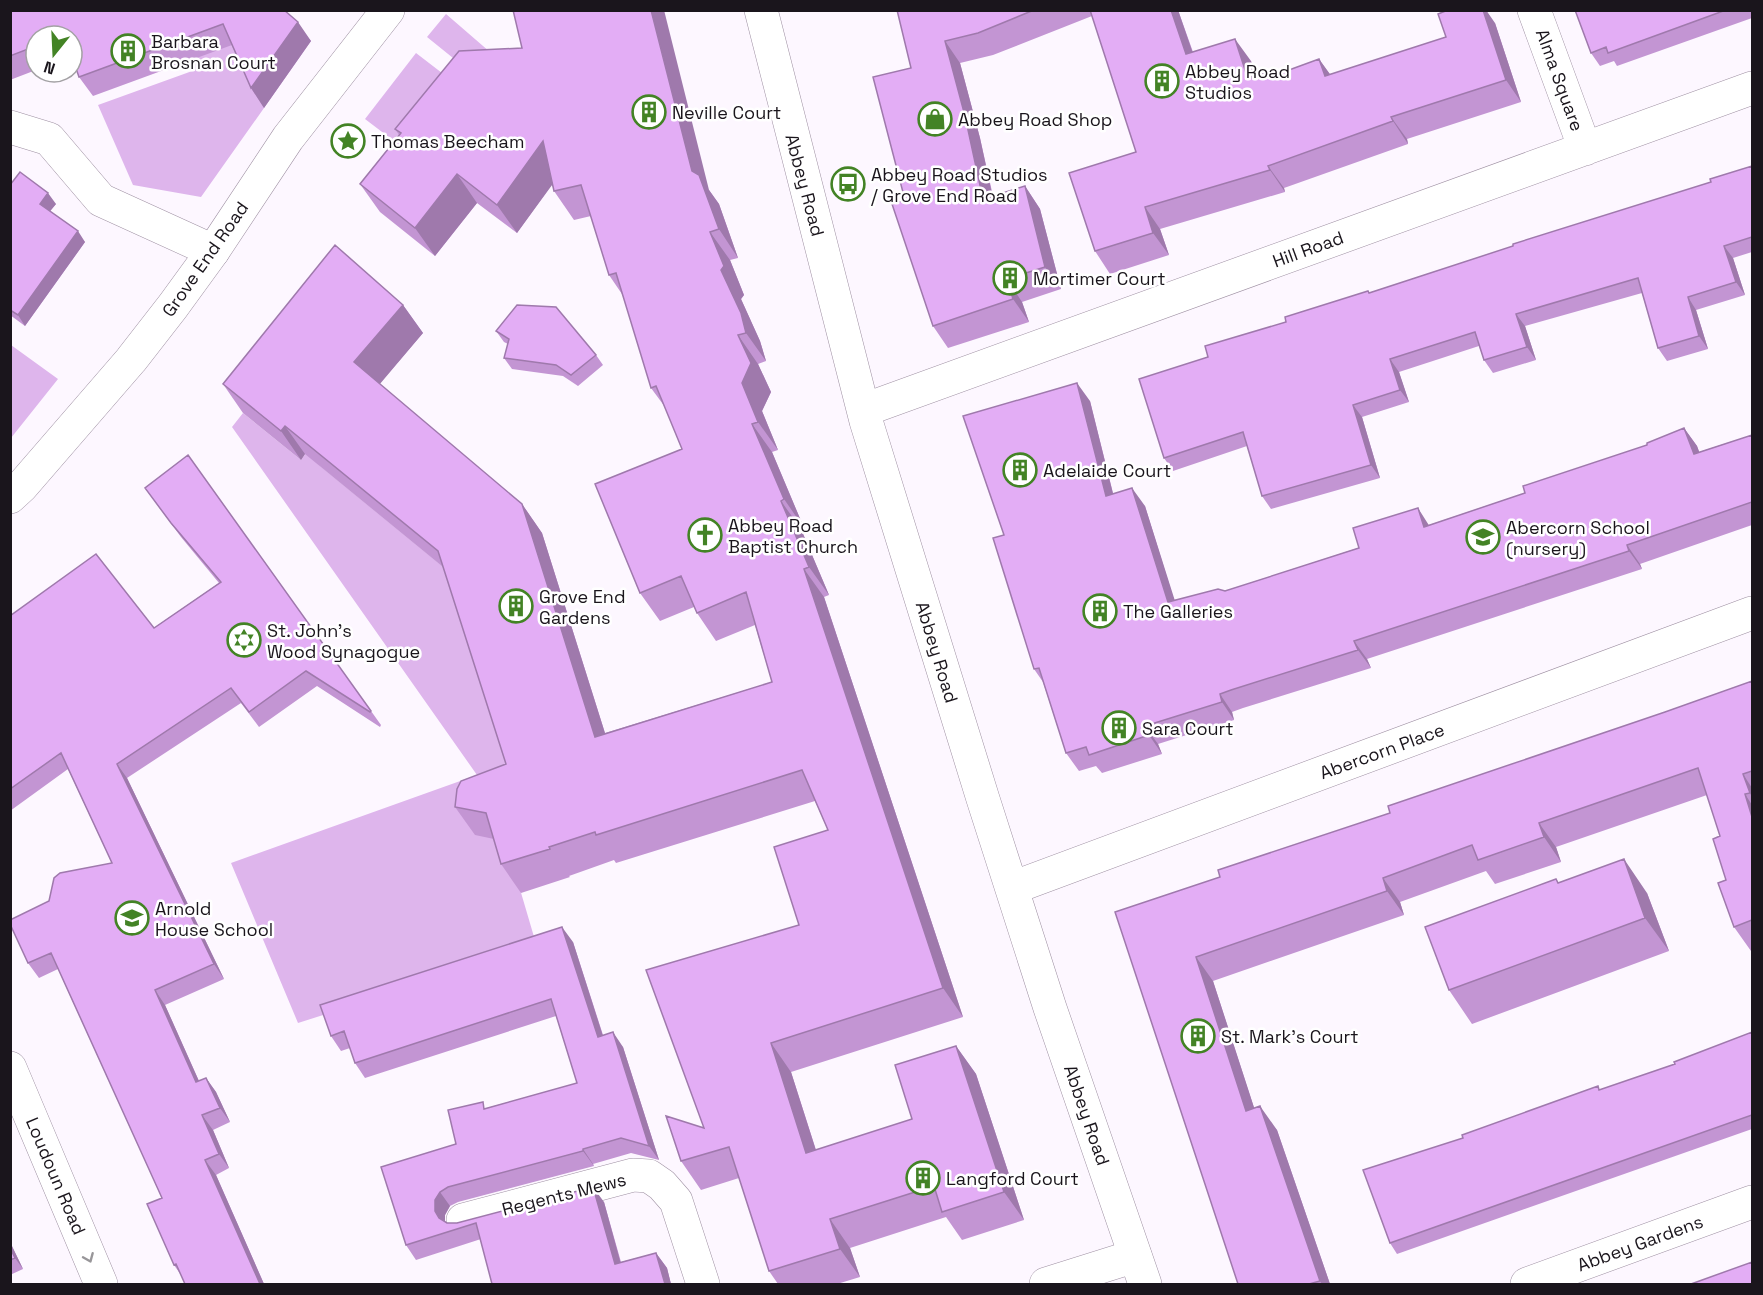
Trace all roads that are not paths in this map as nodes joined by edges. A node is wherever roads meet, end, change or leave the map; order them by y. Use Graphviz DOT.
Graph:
graph roads {
  1 [pos="388,10"];
  2 [pos="761,10"];
  3 [pos="1534,10"];
  4 [pos="1752,88"];
  5 [pos="10,127"];
  6 [pos="1585,149"];
  7 [pos="213,252"];
  8 [pos="864,410"];
  9 [pos="10,497"];
  10 [pos="1752,613"];
  11 [pos="1012,888"];
  12 [pos="10,1068"];
  13 [pos="1752,1202"];
  14 [pos="463,1220"];
  15 [pos="1140,1270"];
  16 [pos="101,1284"];
  17 [pos="703,1284"];
  18 [pos="1046,1284"];
  19 [pos="1527,1284"];
  1 -- 7 [label="street, Grove End Road"];
  2 -- 8 [label="street, Abbey Road"];
  3 -- 6 [label="street, Alma Square"];
  4 -- 6 [label="street, Hill Road"];
  5 -- 7 [label="street"];
  6 -- 8 [label="street, Hill Road"];
  7 -- 9 [label="street, Grove End Road"];
  8 -- 11 [label="street, Abbey Road"];
  10 -- 11 [label="street, Abercorn Place"];
  11 -- 15 [label="street, Abbey Road"];
  12 -- 16 [label="street, Loudoun Road, one-way"];
  13 -- 19 [label="street, Abbey Gardens"];
  14 -- 17 [label="street, Regents Mews"];
  15 -- 18 [label="street"];
}
